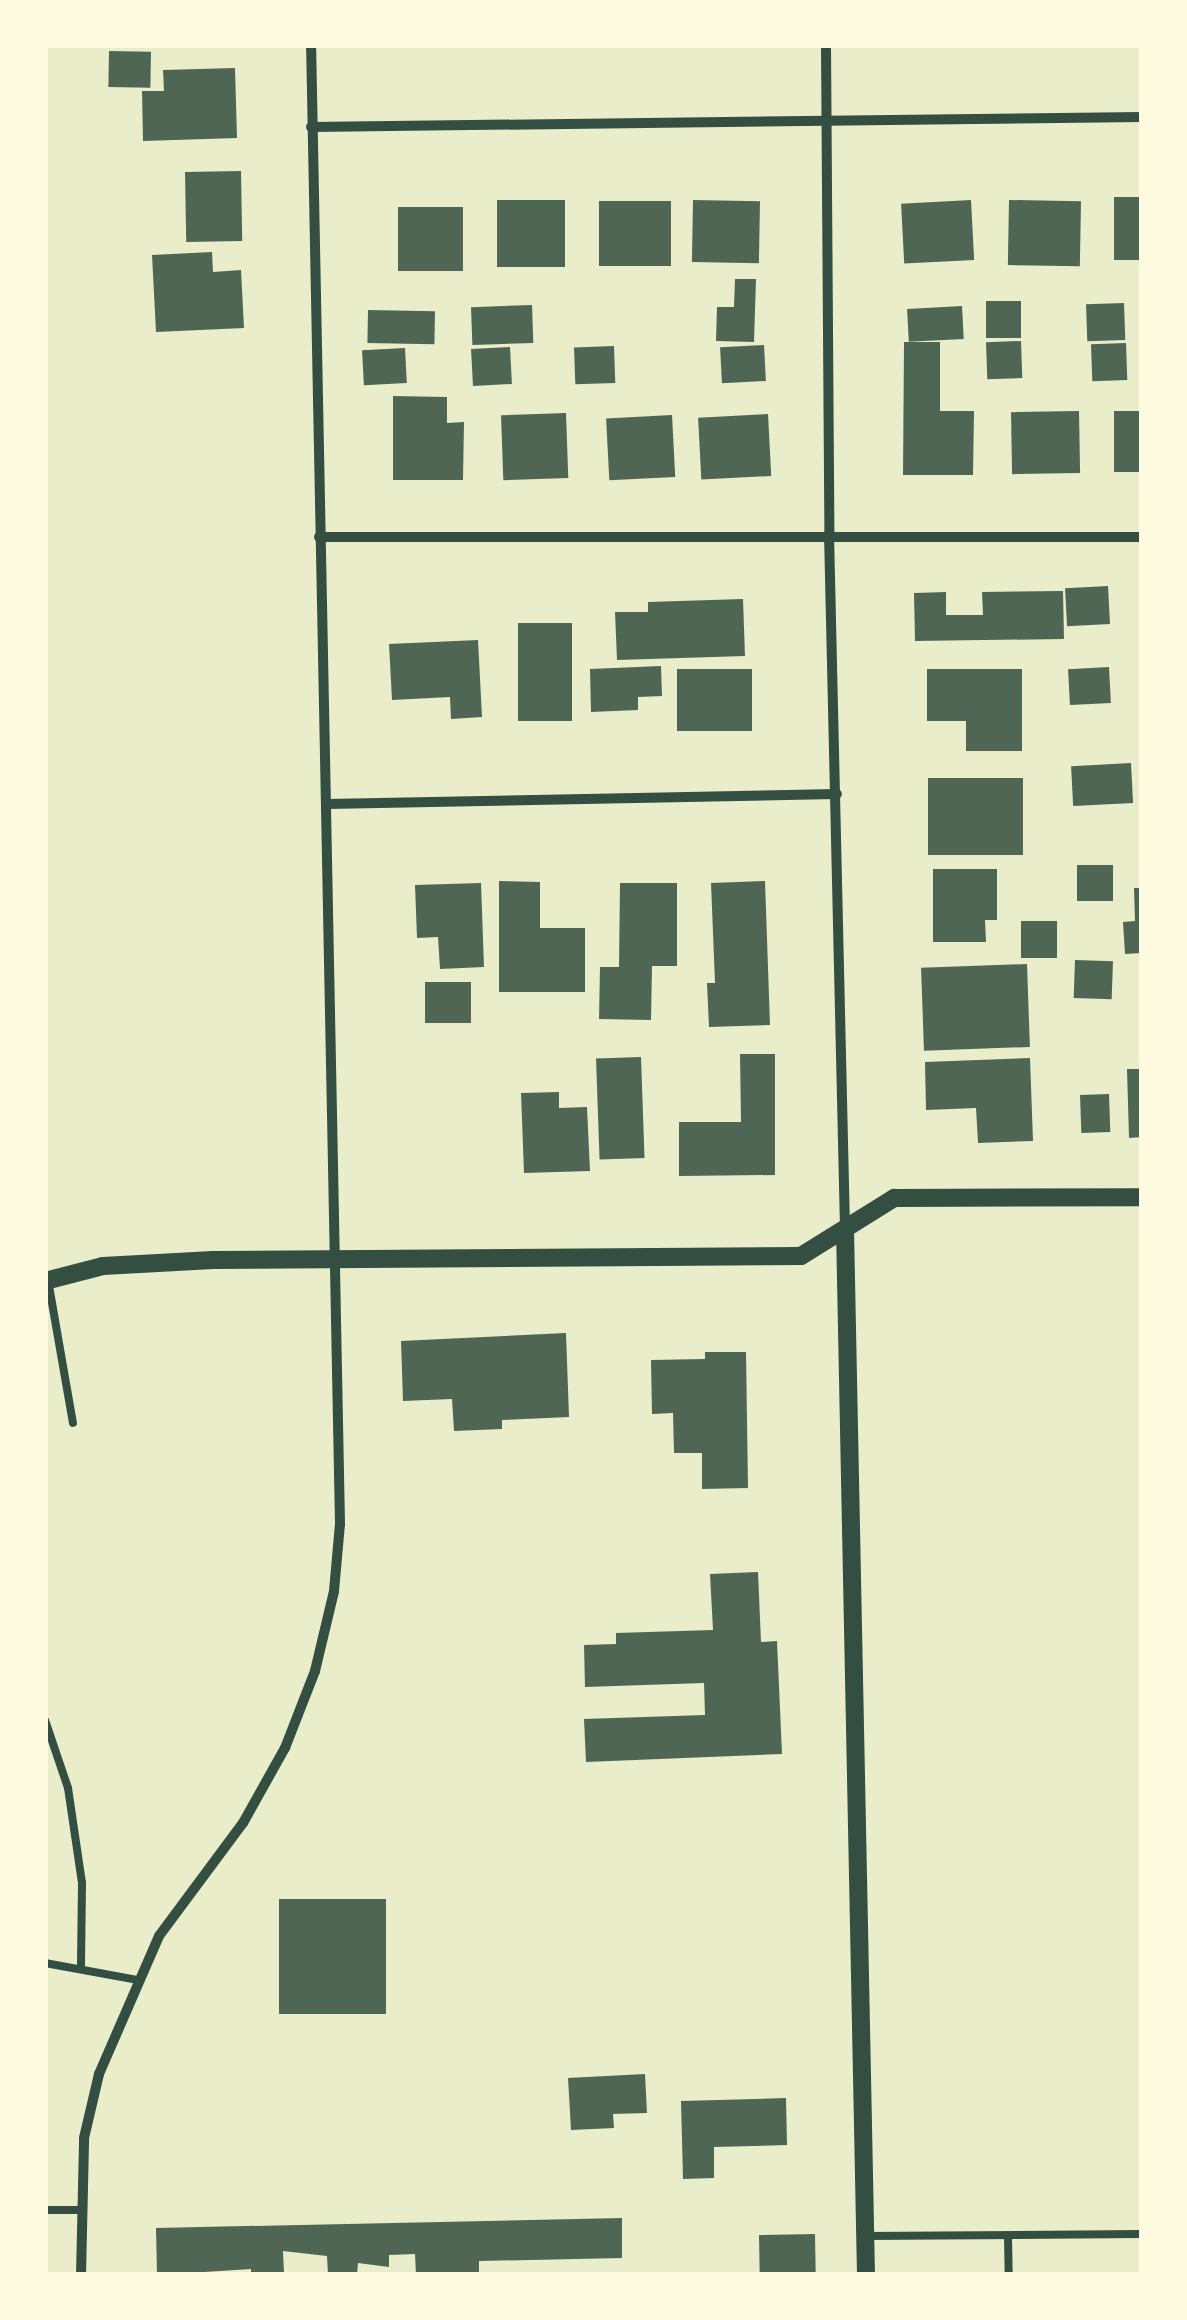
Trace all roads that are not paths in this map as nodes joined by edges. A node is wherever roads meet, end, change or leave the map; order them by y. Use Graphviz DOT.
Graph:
graph roads {
  1 [pos="311,45"];
  2 [pos="826,45"];
  3 [pos="1142,117"];
  4 [pos="828,119"];
  5 [pos="312,128"];
  6 [pos="829,534"];
  7 [pos="1142,536"];
  8 [pos="319,538"];
  9 [pos="837,794"];
  10 [pos="328,804"];
  11 [pos="1142,1196"];
  12 [pos="845,1229"];
  13 [pos="331,1262"];
  14 [pos="46,1280"];
  15 [pos="73,1423"];
  16 [pos="45,1720"];
  17 [pos="45,1963"];
  18 [pos="81,1966"];
  19 [pos="138,1980"];
  20 [pos="45,2210"];
  21 [pos="82,2210"];
  22 [pos="1142,2234"];
  23 [pos="866,2236"];
  24 [pos="1008,2236"];
  25 [pos="80,2275"];
  26 [pos="866,2275"];
  27 [pos="1009,2275"];
  1 -- 5 [label="street"];
  2 -- 4 [label="street"];
  3 -- 4 [label="street"];
  4 -- 5 [label="street"];
  4 -- 6 [label="street"];
  5 -- 8 [label="street"];
  6 -- 7 [label="street"];
  6 -- 8 [label="street"];
  6 -- 9 [label="street"];
  8 -- 10 [label="street"];
  9 -- 10 [label="street"];
  9 -- 12 [label="street"];
  10 -- 13 [label="street"];
  11 -- 12 [label="street"];
  12 -- 13 [label="street"];
  12 -- 23 [label="street"];
  13 -- 14 [label="street"];
  13 -- 19 [label="street"];
  14 -- 15 [label="lane"];
  16 -- 18 [label="lane"];
  17 -- 18 [label="lane"];
  18 -- 19 [label="lane"];
  19 -- 21 [label="street"];
  20 -- 21 [label="lane"];
  21 -- 25 [label="street"];
  22 -- 24 [label="lane"];
  23 -- 24 [label="lane"];
  23 -- 26 [label="street"];
  24 -- 27 [label="lane"];
}
